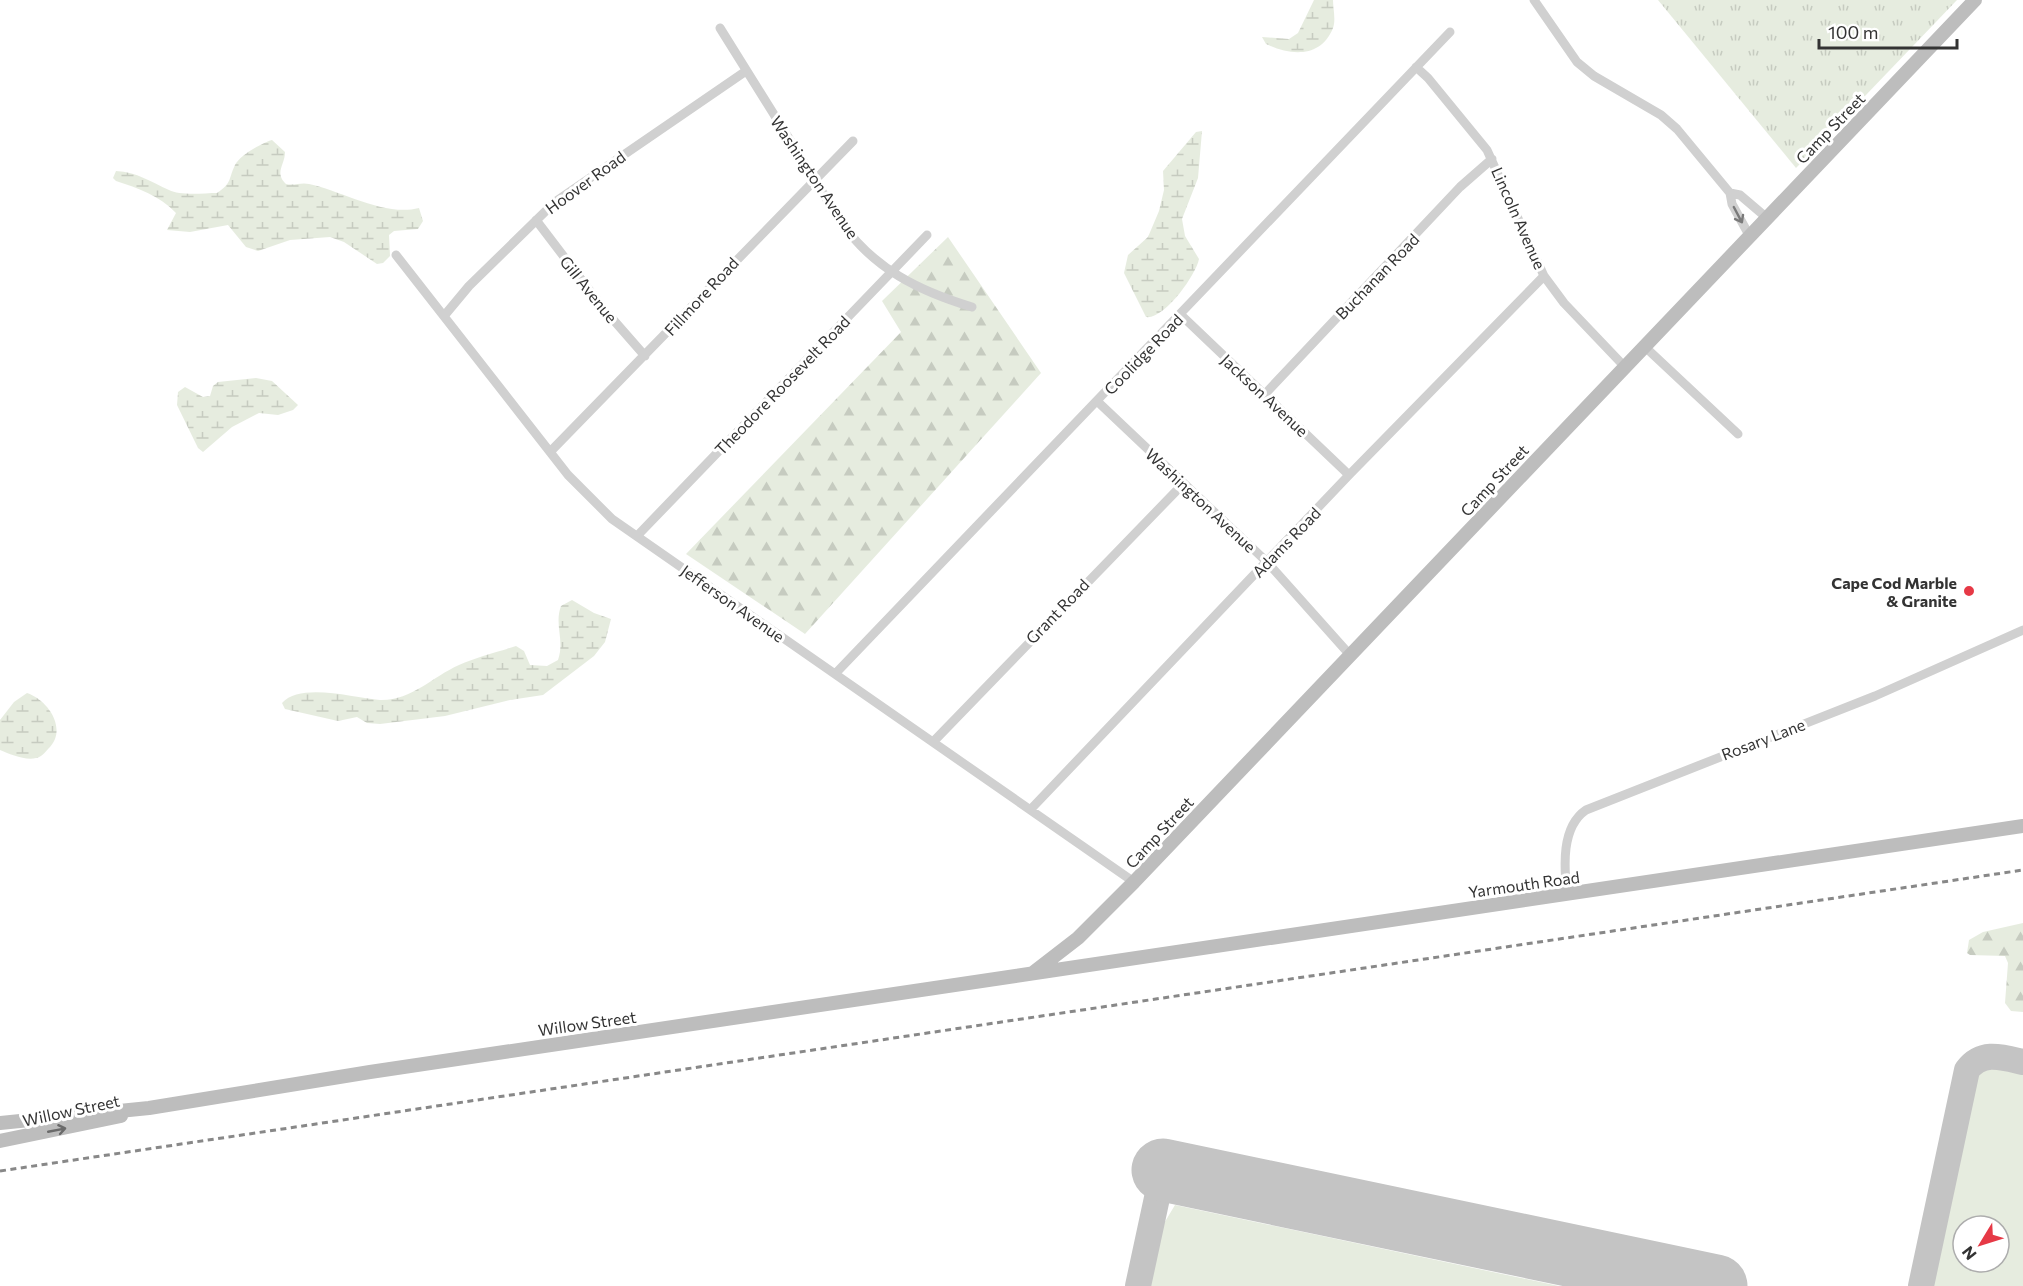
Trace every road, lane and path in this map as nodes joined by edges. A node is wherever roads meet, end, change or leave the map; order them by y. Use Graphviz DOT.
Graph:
graph roads {
  1 [pos="1534,0"];
  2 [pos="1975,0"];
  3 [pos="720,28"];
  4 [pos="1450,32"];
  5 [pos="1416,67"];
  6 [pos="746,71"];
  7 [pos="853,141"];
  8 [pos="1492,159"];
  9 [pos="815,180"];
  10 [pos="1730,193"];
  11 [pos="1767,218"];
  12 [pos="536,220"];
  13 [pos="927,235"];
  14 [pos="1749,235"];
  15 [pos="396,255"];
  16 [pos="889,272"];
  17 [pos="1544,276"];
  18 [pos="972,307"];
  19 [pos="1181,315"];
  20 [pos="444,316"];
  21 [pos="1644,346"];
  22 [pos="645,356"];
  23 [pos="1624,366"];
  24 [pos="1263,395"];
  25 [pos="1098,402"];
  26 [pos="1738,435"];
  27 [pos="549,452"];
  28 [pos="1349,475"];
  29 [pos="1183,484"];
  30 [pos="637,536"];
  31 [pos="1267,562"];
  32 [pos="2023,630"];
  33 [pos="1350,655"];
  34 [pos="835,674"];
  35 [pos="934,741"];
  36 [pos="1031,809"];
  37 [pos="2023,826"];
  38 [pos="1134,882"];
  39 [pos="1567,894"];
  40 [pos="1078,938"];
  41 [pos="1083,966"];
  42 [pos="1030,975"];
  43 [pos="149,1108"];
  44 [pos="0,1124"];
  45 [pos="0,1141"];
  1 -- 10 [label="street"];
  2 -- 11 [label="main road, Camp Street"];
  3 -- 6 [label="street, Washington Avenue"];
  4 -- 5 [label="street, Coolidge Road"];
  5 -- 8 [label="street, Lincoln Avenue"];
  5 -- 19 [label="street, Coolidge Road"];
  6 -- 9 [label="street, Washington Avenue"];
  6 -- 12 [label="street, Hoover Road"];
  7 -- 9 [label="street, Fillmore Road"];
  8 -- 17 [label="street, Lincoln Avenue"];
  8 -- 24 [label="street, Buchanan Road"];
  9 -- 16 [label="street, Washington Avenue"];
  9 -- 22 [label="street, Fillmore Road"];
  10 -- 11 [label="street"];
  10 -- 14 [label="street, one-way"];
  11 -- 14 [label="main road, Camp Street"];
  12 -- 20 [label="street, Hoover Road"];
  12 -- 22 [label="street, Gill Avenue"];
  13 -- 16 [label="street, Theodore Roosevelt Road"];
  14 -- 21 [label="main road, Camp Street"];
  15 -- 20 [label="street, Jefferson Avenue"];
  16 -- 18 [label="street, Washington Avenue"];
  16 -- 30 [label="street, Theodore Roosevelt Road"];
  17 -- 23 [label="street, Lincoln Avenue"];
  17 -- 28 [label="street, Adams Road"];
  19 -- 24 [label="street, Jackson Avenue"];
  19 -- 25 [label="street, Coolidge Road"];
  20 -- 27 [label="street, Jefferson Avenue"];
  21 -- 23 [label="main road, Camp Street"];
  21 -- 26 [label="street"];
  22 -- 27 [label="street, Fillmore Road"];
  23 -- 33 [label="main road, Camp Street"];
  24 -- 28 [label="street, Jackson Avenue"];
  25 -- 29 [label="street, Washington Avenue"];
  25 -- 34 [label="street, Coolidge Road"];
  27 -- 30 [label="street, Jefferson Avenue"];
  28 -- 31 [label="street, Adams Road"];
  29 -- 31 [label="street, Washington Avenue"];
  29 -- 35 [label="street, Grant Road"];
  30 -- 34 [label="street, Jefferson Avenue"];
  31 -- 33 [label="street, Washington Avenue"];
  31 -- 36 [label="street, Adams Road"];
  32 -- 39 [label="street, Rosary Lane"];
  33 -- 38 [label="main road, Camp Street"];
  34 -- 35 [label="street, Jefferson Avenue"];
  35 -- 36 [label="street, Jefferson Avenue"];
  36 -- 38 [label="street, Jefferson Avenue"];
  37 -- 39 [label="main road, Yarmouth Road"];
  38 -- 40 [label="main road, Camp Street"];
  39 -- 41 [label="main road, Yarmouth Road"];
  40 -- 41 [label="main road"];
  40 -- 42 [label="main road, Camp Street"];
  41 -- 42 [label="main road, Yarmouth Road"];
  42 -- 43 [label="main road, Willow Street"];
  43 -- 44 [label="main road, Willow Street"];
  45 -- 43 [label="main road, Willow Street, one-way"];
}
